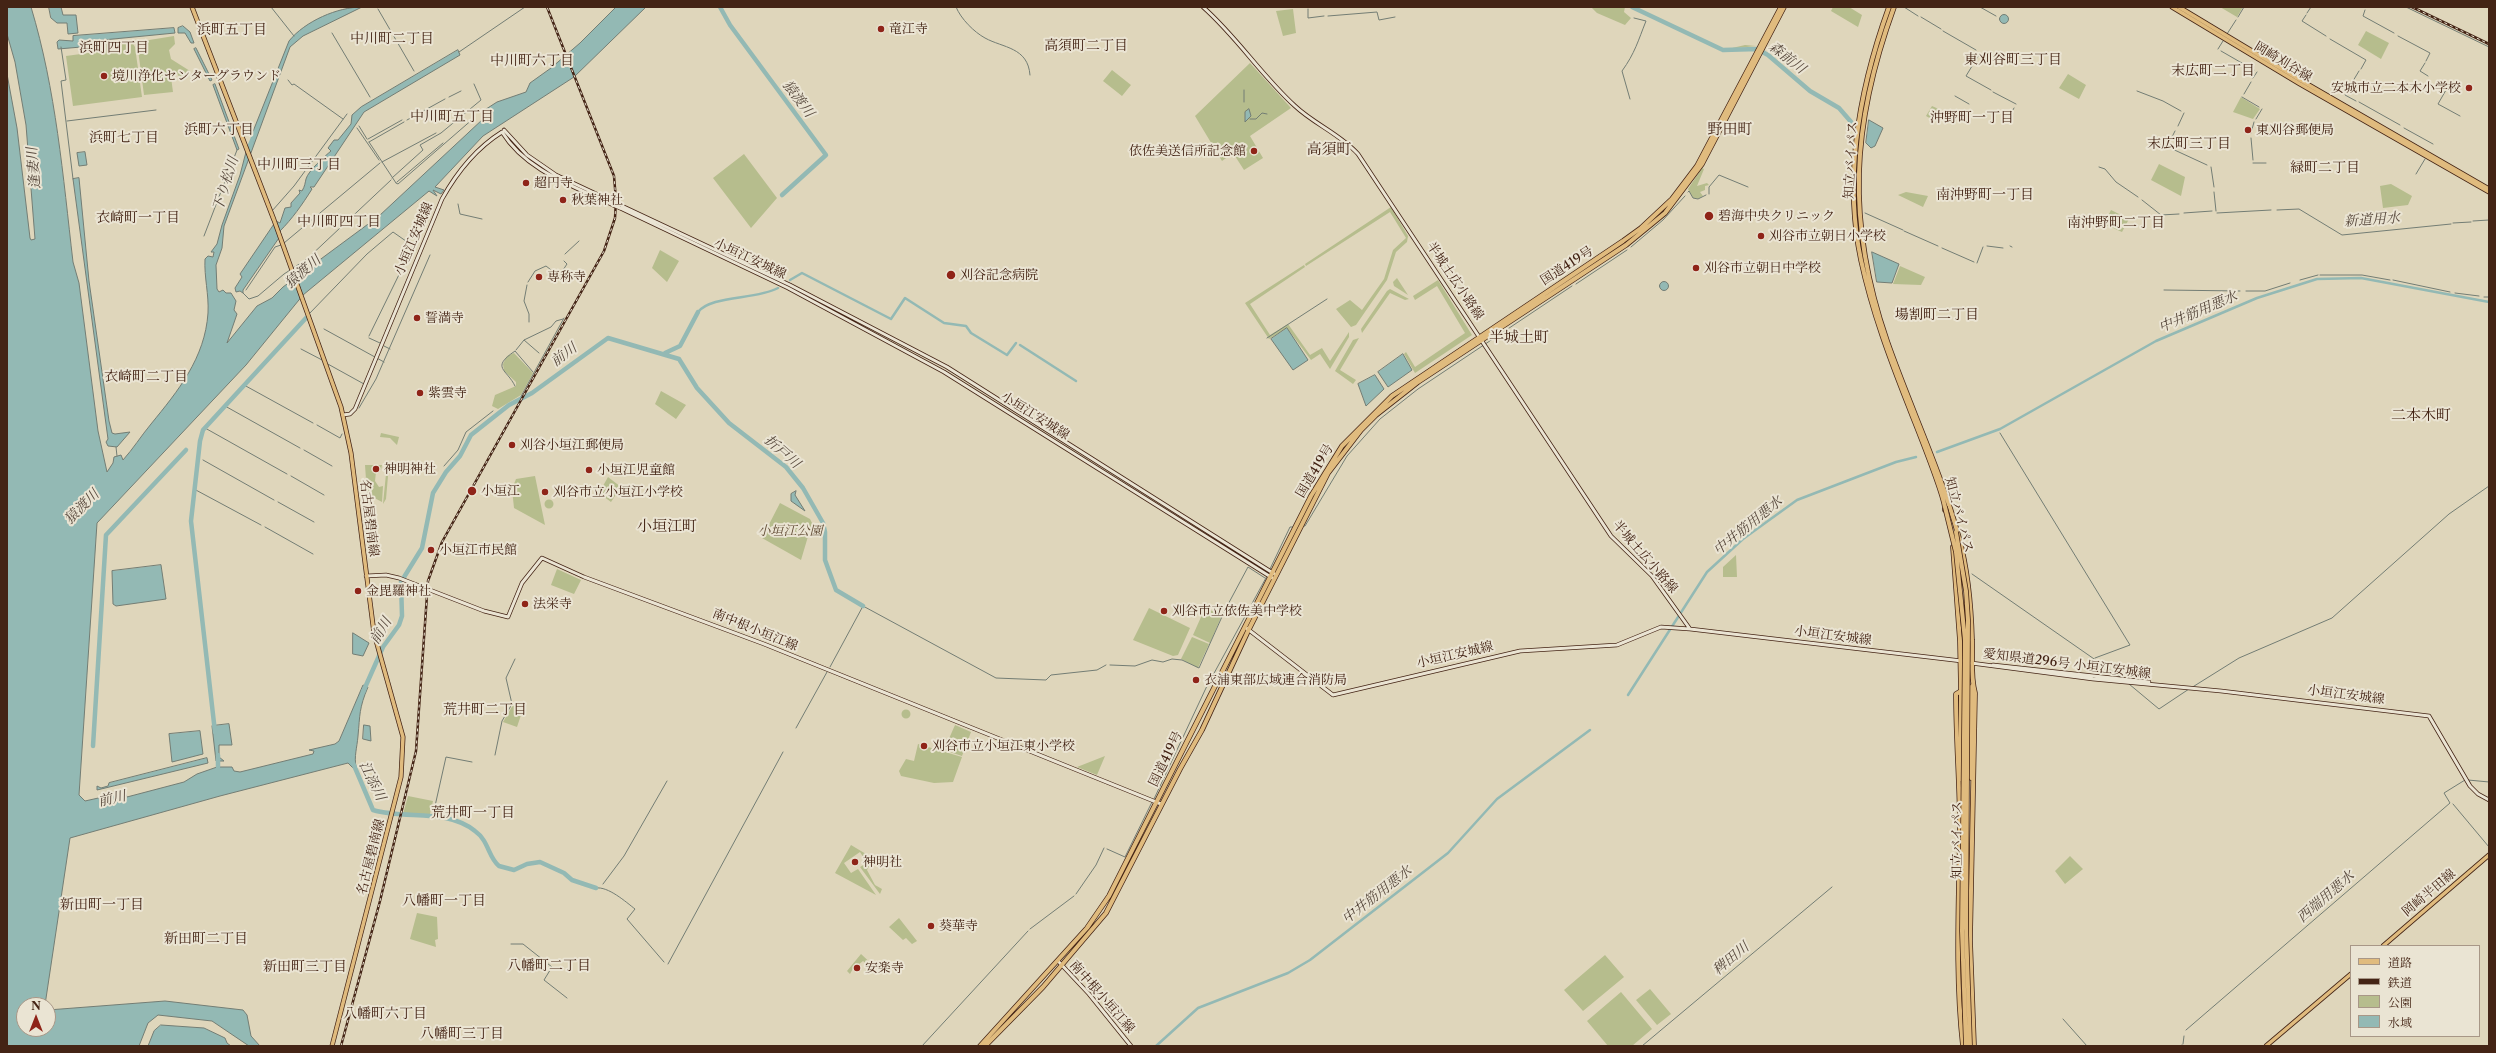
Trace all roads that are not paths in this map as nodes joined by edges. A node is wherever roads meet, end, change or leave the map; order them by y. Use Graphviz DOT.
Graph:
graph roads {
  1 [pos="192,7"];
  2 [pos="1203,7"];
  3 [pos="1781,7"];
  4 [pos="1784,7"];
  5 [pos="1889,7"];
  6 [pos="1894,7"];
  7 [pos="2172,7"];
  8 [pos="2179,7"];
  9 [pos="503,131"];
  10 [pos="2489,189"];
  11 [pos="2489,192"];
  12 [pos="1483,341"];
  13 [pos="343,415"];
  14 [pos="1945,507"];
  15 [pos="1956,532"];
  16 [pos="366,576"];
  17 [pos="1273,576"];
  18 [pos="1247,629"];
  19 [pos="1691,630"];
  20 [pos="1960,661"];
  21 [pos="1972,663"];
  22 [pos="1987,665"];
  23 [pos="1972,684"];
  24 [pos="2157,684"];
  25 [pos="1961,691"];
  26 [pos="2489,800"];
  27 [pos="1964,802"];
  28 [pos="1159,803"];
  29 [pos="1967,827"];
  30 [pos="2489,855"];
  31 [pos="2384,945"];
  32 [pos="1058,961"];
  33 [pos="1062,965"];
  34 [pos="2350,975"];
  35 [pos="332,1046"];
  36 [pos="980,1046"];
  37 [pos="985,1046"];
  38 [pos="1132,1046"];
  39 [pos="1963,1046"];
  40 [pos="1966,1046"];
  41 [pos="1970,1046"];
  42 [pos="1974,1046"];
  43 [pos="2266,1046"];
  1 -- 13 [label="main road, 名古屋碧南線"];
  2 -- 12 [label="main road, 半城土広小路線"];
  3 -- 12 [label="highway, 国道419号"];
  4 -- 12 [label="highway, 国道419号"];
  5 -- 14 [label="highway, 知立バイパス"];
  6 -- 15 [label="highway, 知立バイパス"];
  7 -- 11 [label="main road, 岡崎刈谷線"];
  8 -- 10 [label="main road, 岡崎刈谷線"];
  9 -- 13 [label="main road, 小垣江安城線"];
  9 -- 17 [label="main road, 小垣江安城線"];
  9 -- 17 [label="main road, 小垣江安城線, bridge"];
  12 -- 17 [label="highway, 国道419号"];
  12 -- 19 [label="main road, 半城土広小路線"];
  13 -- 16 [label="main road, 名古屋碧南線"];
  14 -- 20 [label="highway, bridge"];
  14 -- 27 [label="highway, 知立バイパス, bridge"];
  15 -- 21 [label="highway, bridge"];
  15 -- 29 [label="highway, 知立バイパス, bridge"];
  16 -- 28 [label="main road, 南中根小垣江線"];
  16 -- 35 [label="main road, 名古屋碧南線"];
  17 -- 18 [label="highway, 国道419号"];
  18 -- 19 [label="main road, 小垣江安城線"];
  18 -- 28 [label="highway, 国道419号"];
  18 -- 28 [label="highway, 国道419号"];
  19 -- 20 [label="main road, 小垣江安城線"];
  20 -- 21 [label="main road, 小垣江安城線"];
  20 -- 25 [label="highway"];
  21 -- 22 [label="main road, 愛知県道296号 小垣江安城線"];
  21 -- 23 [label="highway"];
  22 -- 24 [label="main road, 愛知県道296号 小垣江安城線"];
  22 -- 24 [label="main road, 愛知県道296号 小垣江安城線"];
  23 -- 29 [label="highway, bridge"];
  23 -- 42 [label="highway"];
  24 -- 26 [label="main road, 小垣江安城線"];
  25 -- 27 [label="highway, bridge"];
  25 -- 39 [label="highway"];
  27 -- 40 [label="highway, 知立バイパス, bridge"];
  28 -- 32 [label="highway, 国道419号"];
  28 -- 33 [label="highway, 国道419号"];
  29 -- 41 [label="highway, 知立バイパス, bridge"];
  30 -- 31 [label="main road, 岡崎半田線"];
  32 -- 33 [label="main road, 南中根小垣江線"];
  32 -- 36 [label="highway, 国道419号"];
  33 -- 37 [label="highway, 国道419号"];
  33 -- 38 [label="main road, 南中根小垣江線"];
  34 -- 43 [label="main road"];
}
